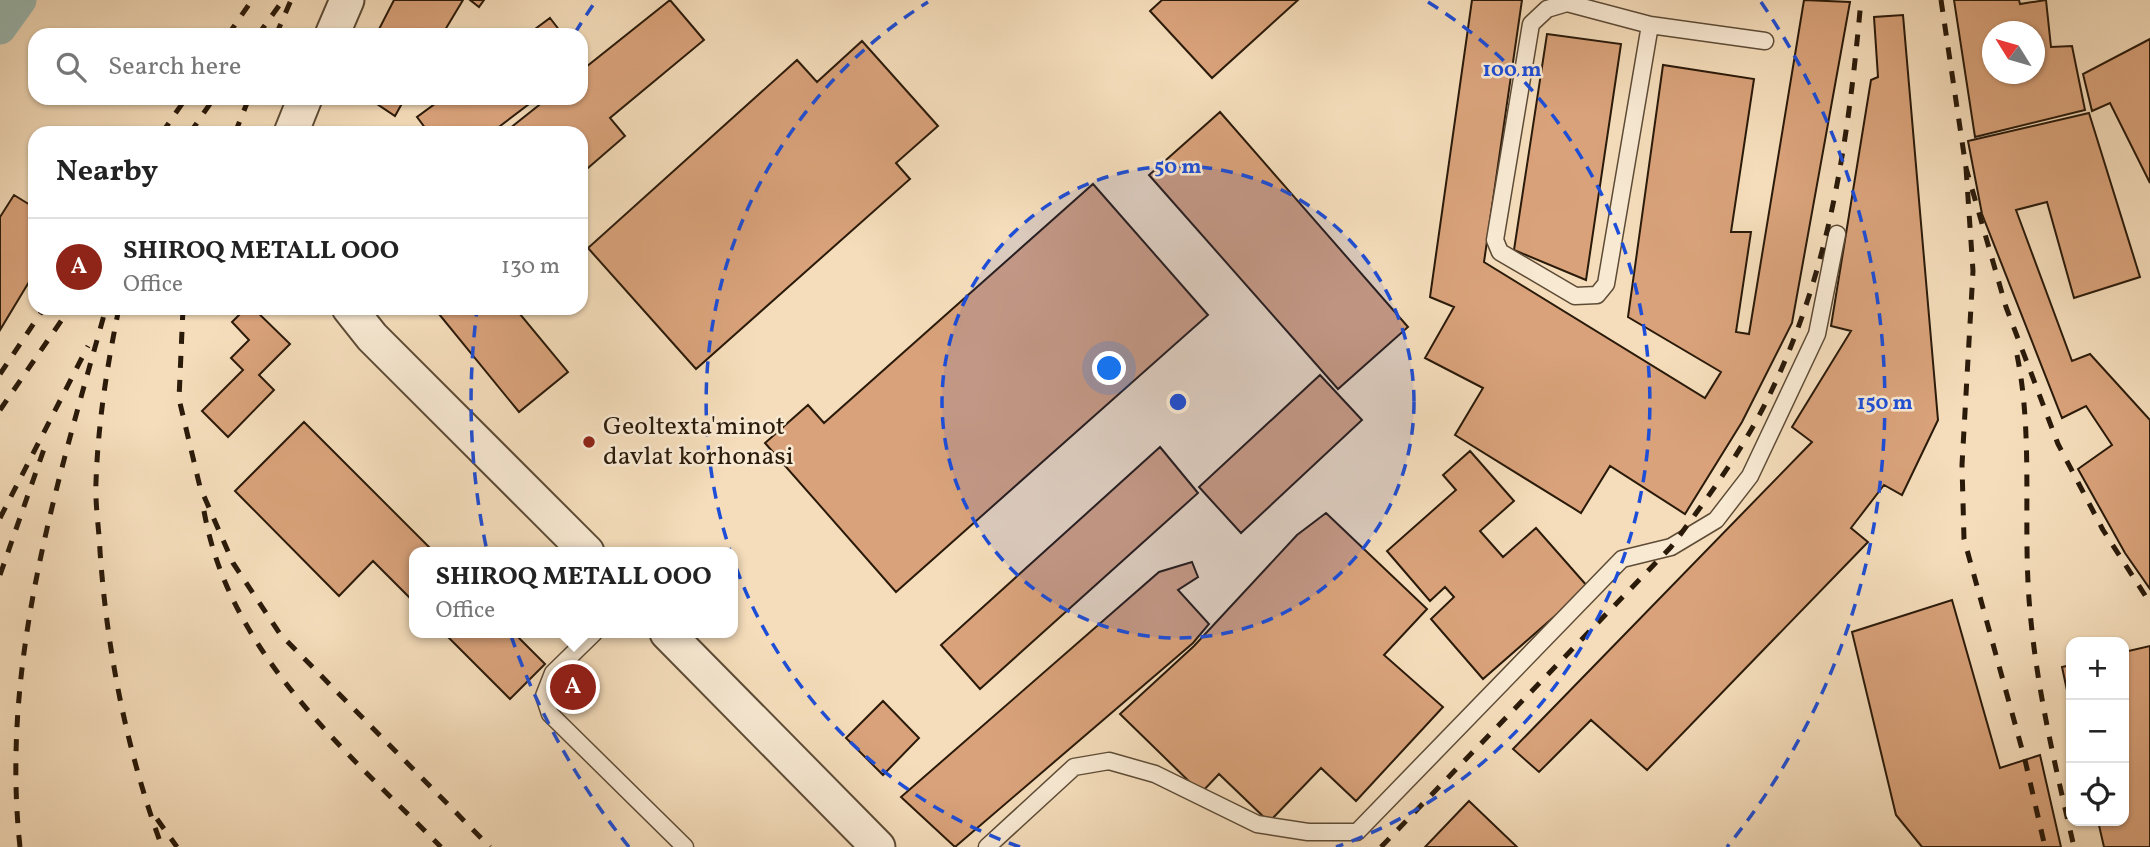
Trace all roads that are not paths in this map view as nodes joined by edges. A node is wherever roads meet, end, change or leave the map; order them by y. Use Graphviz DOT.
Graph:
graph roads {
  1 [pos="347,0"];
  2 [pos="1567,2"];
  3 [pos="1650,24"];
  4 [pos="335,28"];
  5 [pos="1765,41"];
  6 [pos="302,105"];
  7 [pos="294,126"];
  8 [pos="1838,233"];
  9 [pos="354,315"];
  10 [pos="582,547"];
  11 [pos="589,638"];
  12 [pos="672,638"];
  13 [pos="685,847"];
  14 [pos="878,847"];
  15 [pos="987,847"];
  1 -- 4 [label="street"];
  2 -- 3 [label="lane"];
  2 -- 3 [label="lane"];
  3 -- 5 [label="lane"];
  6 -- 7 [label="street"];
  8 -- 15 [label="lane"];
  9 -- 10 [label="street"];
  11 -- 13 [label="lane"];
  12 -- 14 [label="street"];
}
